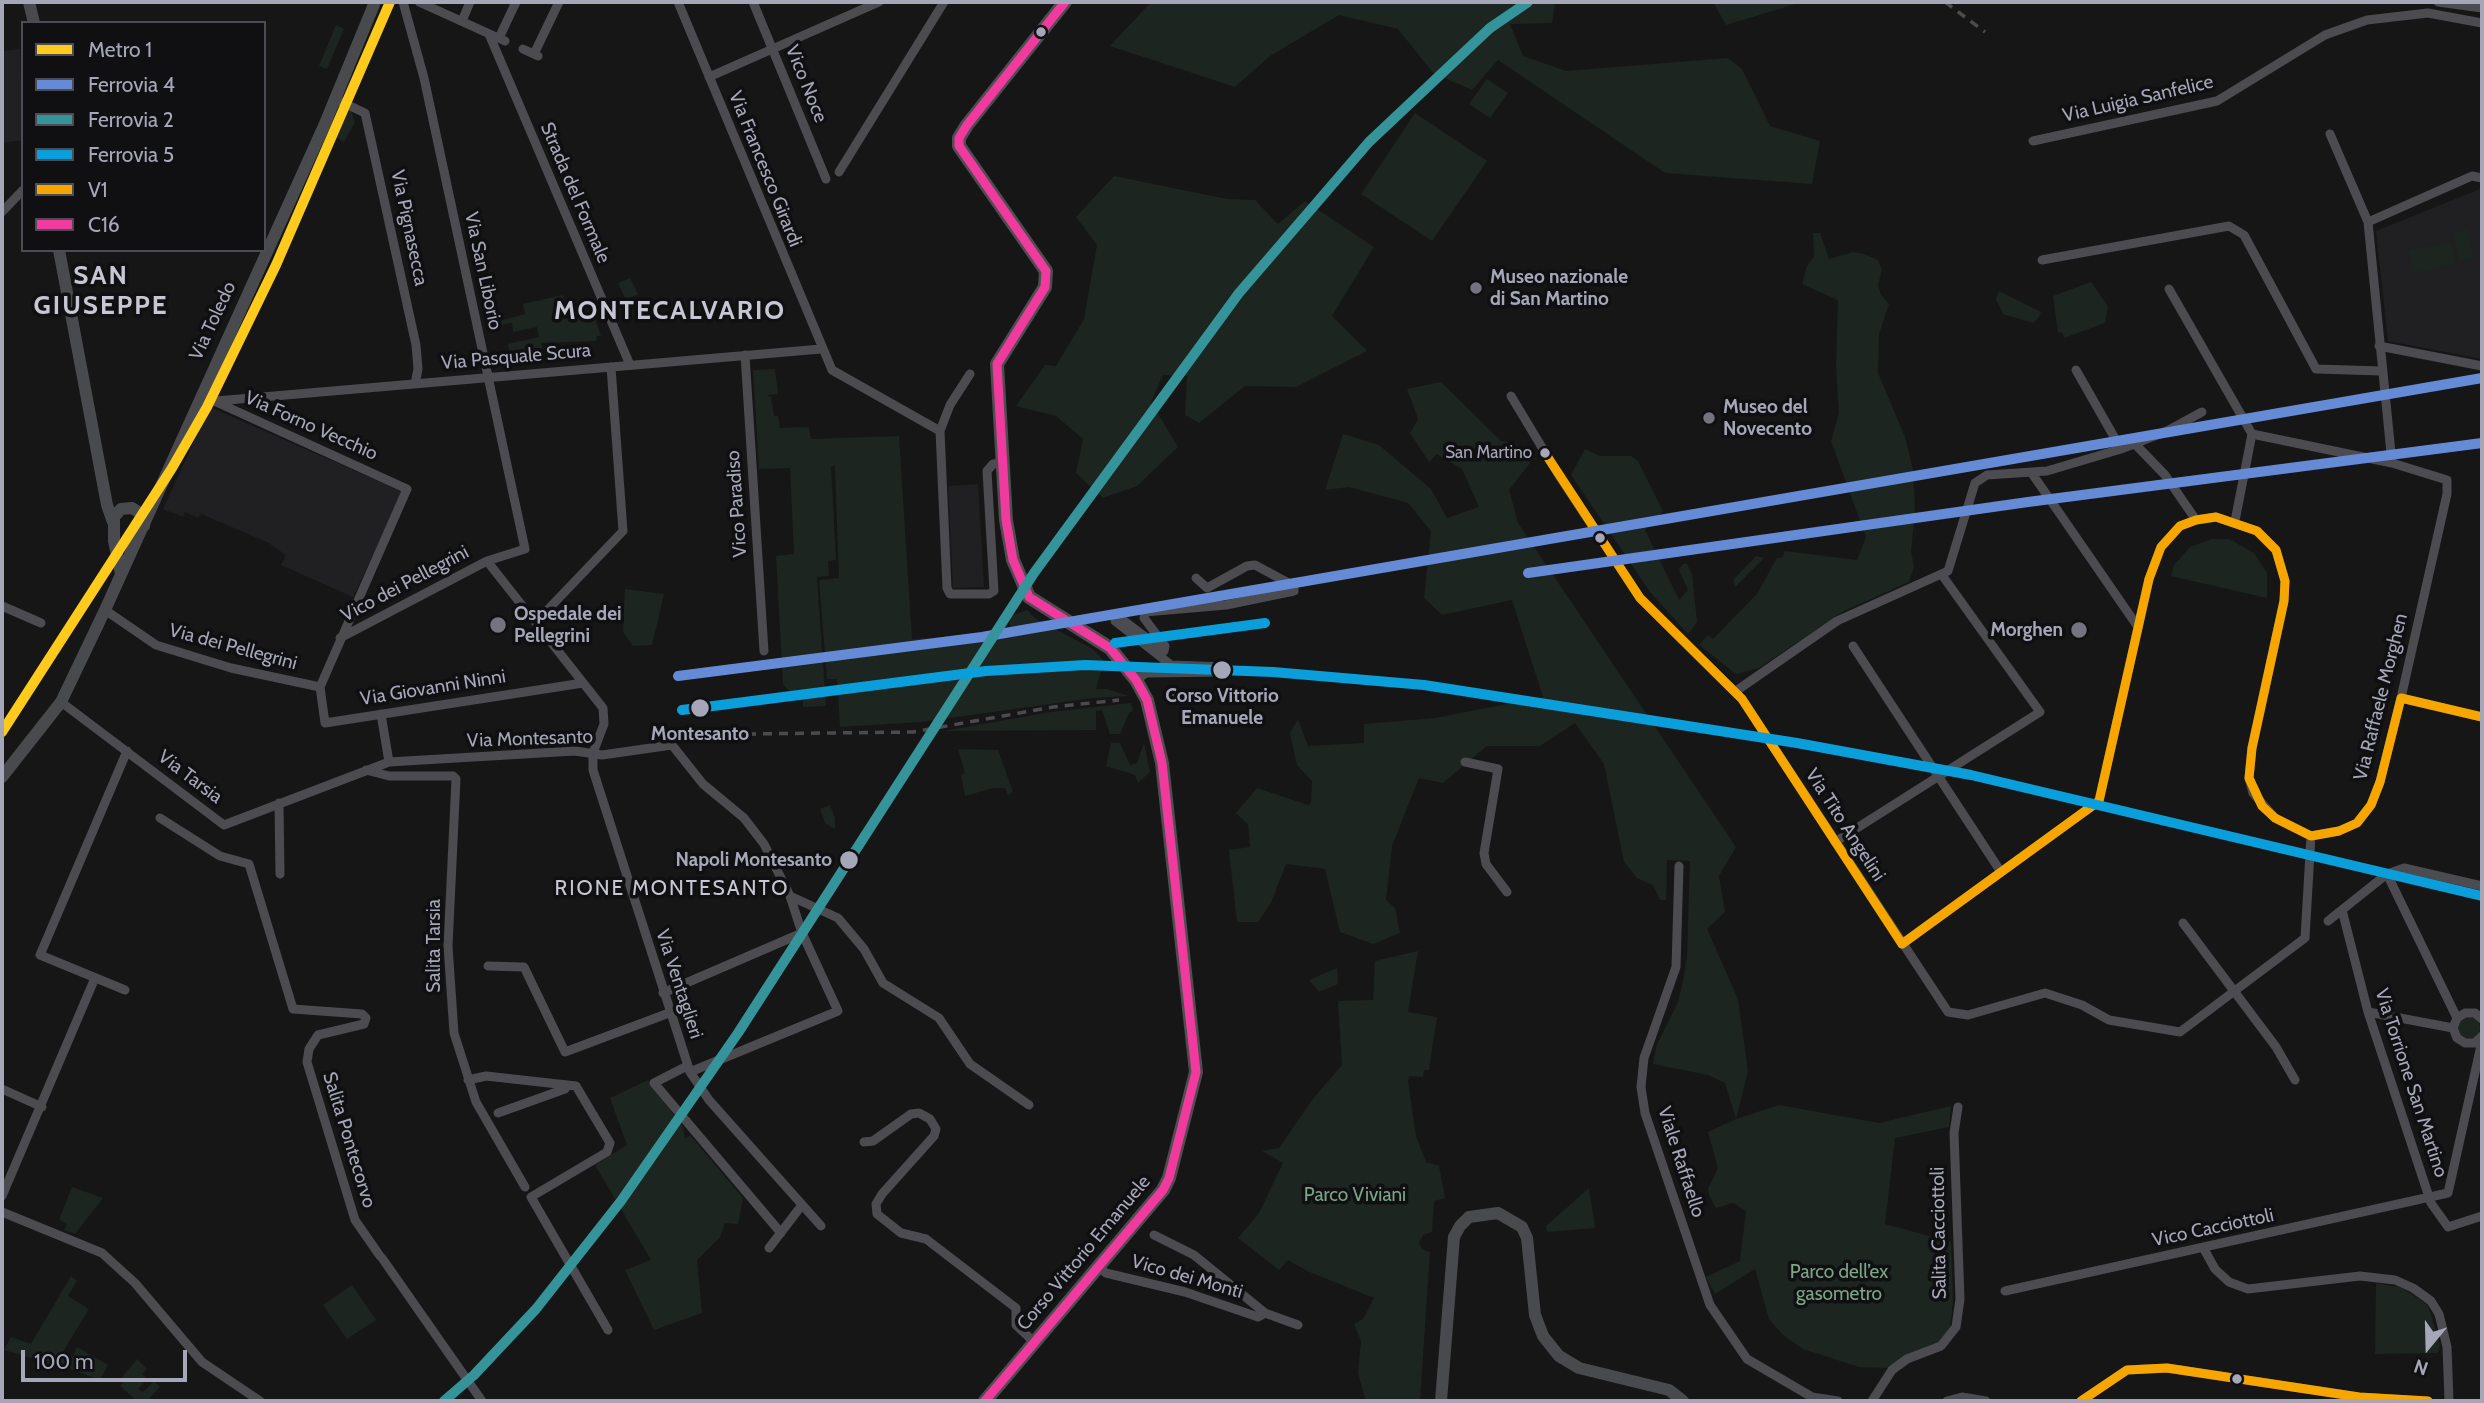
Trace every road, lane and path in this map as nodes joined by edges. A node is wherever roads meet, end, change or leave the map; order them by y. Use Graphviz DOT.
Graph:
graph roads {
  1 [pos="29,2"];
  2 [pos="377,2"];
  3 [pos="403,2"];
  4 [pos="419,2"];
  5 [pos="470,2"];
  6 [pos="516,2"];
  7 [pos="559,2"];
  8 [pos="678,2"];
  9 [pos="753,2"];
  10 [pos="879,2"];
  11 [pos="944,2"];
  12 [pos="1065,2"];
  13 [pos="2432,2"];
  14 [pos="2438,2"];
  15 [pos="2482,8"];
  16 [pos="2428,13"];
  17 [pos="34,21"];
  18 [pos="461,21"];
  19 [pos="2482,23"];
  20 [pos="489,33"];
  21 [pos="523,49"];
  22 [pos="772,49"];
  23 [pos="709,77"];
  24 [pos="335,99"];
  25 [pos="2330,134"];
  26 [pos="2033,141"];
  27 [pos="839,172"];
  28 [pos="2482,178"];
  29 [pos="826,179"];
  30 [pos="21,192"];
  31 [pos="2,212"];
  32 [pos="2368,222"];
  33 [pos="266,249"];
  34 [pos="59,252"];
  35 [pos="265,252"];
  36 [pos="2042,260"];
  37 [pos="2169,289"];
  38 [pos="2379,345"];
  39 [pos="821,349"];
  40 [pos="745,355"];
  41 [pos="630,365"];
  42 [pos="2482,366"];
  43 [pos="611,367"];
  44 [pos="2076,370"];
  45 [pos="2381,370"];
  46 [pos="970,374"];
  47 [pos="488,377"];
  48 [pos="415,384"];
  49 [pos="201,396"];
  50 [pos="1511,396"];
  51 [pos="214,401"];
  52 [pos="2202,412"];
  53 [pos="940,431"];
  54 [pos="2252,434"];
  55 [pos="2135,444"];
  56 [pos="2121,449"];
  57 [pos="1002,463"];
  58 [pos="2392,463"];
  59 [pos="2031,472"];
  60 [pos="2196,520"];
  61 [pos="2235,521"];
  62 [pos="113,524"];
  63 [pos="143,529"];
  64 [pos="525,549"];
  65 [pos="487,561"];
  66 [pos="121,574"];
  67 [pos="1942,575"];
  68 [pos="1196,578"];
  69 [pos="2,606"];
  70 [pos="105,610"];
  71 [pos="536,622"];
  72 [pos="41,623"];
  73 [pos="2138,627"];
  74 [pos="340,638"];
  75 [pos="1853,646"];
  76 [pos="764,651"];
  77 [pos="581,679"];
  78 [pos="1136,680"];
  79 [pos="320,687"];
  80 [pos="1736,691"];
  81 [pos="2401,698"];
  82 [pos="61,702"];
  83 [pos="382,714"];
  84 [pos="2482,716"];
  85 [pos="127,751"];
  86 [pos="593,754"];
  87 [pos="389,762"];
  88 [pos="1465,762"];
  89 [pos="366,770"];
  90 [pos="1938,776"];
  91 [pos="2,777"];
  92 [pos="279,803"];
  93 [pos="160,818"];
  94 [pos="2311,836"];
  95 [pos="1835,842"];
  96 [pos="1679,866"];
  97 [pos="2001,872"];
  98 [pos="280,874"];
  99 [pos="2387,874"];
  100 [pos="2482,886"];
  101 [pos="1507,892"];
  102 [pos="790,896"];
  103 [pos="2342,910"];
  104 [pos="2328,921"];
  105 [pos="2183,923"];
  106 [pos="802,933"];
  107 [pos="1902,944"];
  108 [pos="488,966"];
  109 [pos="96,978"];
  110 [pos="125,990"];
  111 [pos="2235,991"];
  112 [pos="663,993"];
  113 [pos="2368,1012"];
  114 [pos="669,1013"];
  115 [pos="2457,1018"];
  116 [pos="2482,1020"];
  117 [pos="2453,1028"];
  118 [pos="2482,1038"];
  119 [pos="689,1069"];
  120 [pos="468,1080"];
  121 [pos="2295,1080"];
  122 [pos="574,1086"];
  123 [pos="2,1089"];
  124 [pos="1030,1105"];
  125 [pos="42,1107"];
  126 [pos="1958,1107"];
  127 [pos="491,1115"];
  128 [pos="864,1142"];
  129 [pos="525,1187"];
  130 [pos="2,1196"];
  131 [pos="2429,1198"];
  132 [pos="802,1205"];
  133 [pos="2,1212"];
  134 [pos="2482,1216"];
  135 [pos="821,1227"];
  136 [pos="781,1233"];
  137 [pos="1154,1235"];
  138 [pos="769,1248"];
  139 [pos="2204,1249"];
  140 [pos="1100,1265"];
  141 [pos="2005,1292"];
  142 [pos="1265,1313"];
  143 [pos="1298,1325"];
  144 [pos="608,1330"];
  145 [pos="1035,1343"];
  146 [pos="260,1401"];
  147 [pos="482,1401"];
  148 [pos="985,1401"];
  149 [pos="1441,1401"];
  150 [pos="1683,1401"];
  151 [pos="1838,1401"];
  152 [pos="1872,1401"];
  153 [pos="1947,1401"];
  154 [pos="1986,1401"];
  155 [pos="2081,1401"];
  156 [pos="2428,1401"];
  157 [pos="2449,1401"];
  1 -- 17 [label="main road"];
  2 -- 24 [label="main road, Via Toledo"];
  3 -- 47 [label="street, Via San Liborio"];
  4 -- 18 [label="street"];
  5 -- 18 [label="street"];
  6 -- 20 [label="street"];
  7 -- 21 [label="street"];
  8 -- 23 [label="street, Via Francesco Girardi"];
  9 -- 22 [label="street, Vico Noce"];
  10 -- 22 [label="street"];
  11 -- 27 [label="street"];
  12 -- 57 [label="main road, Corso Vittorio Emanuele"];
  13 -- 16 [label="street"];
  14 -- 15 [label="street"];
  16 -- 19 [label="street, Via Luigia Sanfelice"];
  16 -- 26 [label="street, Via Luigia Sanfelice"];
  18 -- 20 [label="street"];
  20 -- 41 [label="street, Strada del Formale"];
  22 -- 23 [label="street"];
  22 -- 29 [label="street, Vico Noce"];
  23 -- 39 [label="street, Via Francesco Girardi"];
  24 -- 33 [label="main road, Via Toledo"];
  24 -- 48 [label="street, Via Pignasecca"];
  25 -- 32 [label="street"];
  28 -- 32 [label="street"];
  30 -- 31 [label="street"];
  32 -- 38 [label="street"];
  34 -- 62 [label="main road"];
  35 -- 49 [label="main road, Via Toledo"];
  36 -- 45 [label="street"];
  37 -- 54 [label="street"];
  38 -- 42 [label="street"];
  38 -- 45 [label="street"];
  39 -- 40 [label="street, Via Pasquale Scura"];
  39 -- 53 [label="street, Via Francesco Girardi"];
  40 -- 41 [label="street, Via Pasquale Scura"];
  40 -- 76 [label="street, Vico Paradiso"];
  41 -- 43 [label="street, Via Pasquale Scura"];
  43 -- 47 [label="street, Via Pasquale Scura"];
  43 -- 71 [label="street"];
  44 -- 56 [label="street"];
  45 -- 58 [label="street"];
  46 -- 53 [label="street"];
  47 -- 48 [label="street, Via Pasquale Scura"];
  47 -- 64 [label="street, Via San Liborio"];
  48 -- 51 [label="street, Via Pasquale Scura"];
  49 -- 51 [label="street, Via Forno Vecchio"];
  49 -- 63 [label="main road, Via Toledo"];
  50 -- 80 [label="street, Via Tito Angelini"];
  51 -- 74 [label="street, Via Forno Vecchio"];
  52 -- 55 [label="street"];
  53 -- 57 [label="street"];
  54 -- 58 [label="street"];
  54 -- 61 [label="street"];
  55 -- 56 [label="street"];
  55 -- 60 [label="street"];
  56 -- 59 [label="street"];
  57 -- 78 [label="main road, Corso Vittorio Emanuele"];
  58 -- 81 [label="street, Via Raffaele Morghen"];
  59 -- 67 [label="street"];
  59 -- 73 [label="street"];
  60 -- 61 [label="street"];
  60 -- 73 [label="street"];
  61 -- 94 [label="street"];
  62 -- 63 [label="main road"];
  62 -- 63 [label="main road"];
  62 -- 66 [label="main road"];
  63 -- 66 [label="main road, Via Toledo"];
  64 -- 65 [label="street, Vico dei Pellegrini"];
  65 -- 71 [label="street"];
  65 -- 74 [label="street, Vico dei Pellegrini"];
  66 -- 70 [label="main road"];
  67 -- 80 [label="street"];
  67 -- 90 [label="street"];
  68 -- 78 [label="street"];
  69 -- 72 [label="street"];
  70 -- 79 [label="street, Via dei Pellegrini"];
  70 -- 82 [label="main road"];
  71 -- 77 [label="street"];
  73 -- 97 [label="street"];
  74 -- 79 [label="street"];
  75 -- 90 [label="street"];
  77 -- 83 [label="street, Via Giovanni Ninni"];
  77 -- 86 [label="street"];
  78 -- 140 [label="main road, Corso Vittorio Emanuele"];
  79 -- 83 [label="street, Via Giovanni Ninni"];
  80 -- 95 [label="street, Via Tito Angelini"];
  81 -- 84 [label="street"];
  81 -- 94 [label="street, Via Raffaele Morghen"];
  82 -- 85 [label="street, Via Tarsia"];
  82 -- 91 [label="main road"];
  83 -- 87 [label="street"];
  85 -- 92 [label="street, Via Tarsia"];
  85 -- 109 [label="street"];
  86 -- 87 [label="street, Via Montesanto"];
  86 -- 102 [label="street, Via Montesanto"];
  86 -- 112 [label="street, Via Ventaglieri"];
  87 -- 89 [label="street, Via Tarsia"];
  88 -- 101 [label="street"];
  89 -- 92 [label="street, Via Tarsia"];
  89 -- 120 [label="street, Salita Tarsia"];
  90 -- 95 [label="street"];
  90 -- 97 [label="street"];
  92 -- 98 [label="street"];
  93 -- 147 [label="street, Salita Pontecorvo"];
  94 -- 111 [label="street, Via Tito Angelini"];
  95 -- 107 [label="street, Via Tito Angelini"];
  96 -- 151 [label="street, Viale Raffaello"];
  97 -- 107 [label="street"];
  99 -- 100 [label="street"];
  99 -- 103 [label="street"];
  99 -- 115 [label="street"];
  102 -- 106 [label="street"];
  102 -- 124 [label="street"];
  103 -- 104 [label="street"];
  103 -- 113 [label="street, Via Torrione San Martino"];
  105 -- 111 [label="street"];
  106 -- 112 [label="street"];
  106 -- 119 [label="street"];
  107 -- 111 [label="street, Via Tito Angelini"];
  108 -- 114 [label="street"];
  109 -- 110 [label="street"];
  109 -- 125 [label="street"];
  111 -- 121 [label="street"];
  112 -- 114 [label="street, Via Ventaglieri"];
  113 -- 117 [label="street"];
  113 -- 131 [label="street, Via Torrione San Martino"];
  114 -- 119 [label="street, Via Ventaglieri"];
  115 -- 116 [label="street"];
  115 -- 117 [label="street"];
  117 -- 118 [label="street"];
  118 -- 131 [label="street, Vico Cacciottoli"];
  119 -- 132 [label="street, Via Ventaglieri"];
  119 -- 136 [label="street"];
  120 -- 122 [label="street"];
  120 -- 127 [label="street, Salita Tarsia"];
  122 -- 127 [label="street"];
  122 -- 144 [label="street"];
  123 -- 125 [label="street"];
  125 -- 130 [label="street"];
  126 -- 152 [label="street, Salita Cacciottoli"];
  127 -- 129 [label="street, Salita Tarsia"];
  128 -- 145 [label="street"];
  131 -- 134 [label="street, Via Torrione San Martino"];
  131 -- 139 [label="street, Vico Cacciottoli"];
  132 -- 135 [label="street, Via Ventaglieri"];
  132 -- 136 [label="street"];
  133 -- 146 [label="street"];
  136 -- 138 [label="street"];
  137 -- 142 [label="street"];
  139 -- 141 [label="street, Vico Cacciottoli"];
  139 -- 157 [label="street"];
  140 -- 142 [label="street, Vico dei Monti"];
  140 -- 145 [label="main road, Corso Vittorio Emanuele"];
  142 -- 143 [label="street"];
  145 -- 148 [label="main road, Corso Vittorio Emanuele"];
  149 -- 150 [label="main road"];
  153 -- 154 [label="street"];
  155 -- 156 [label="street"];
}
